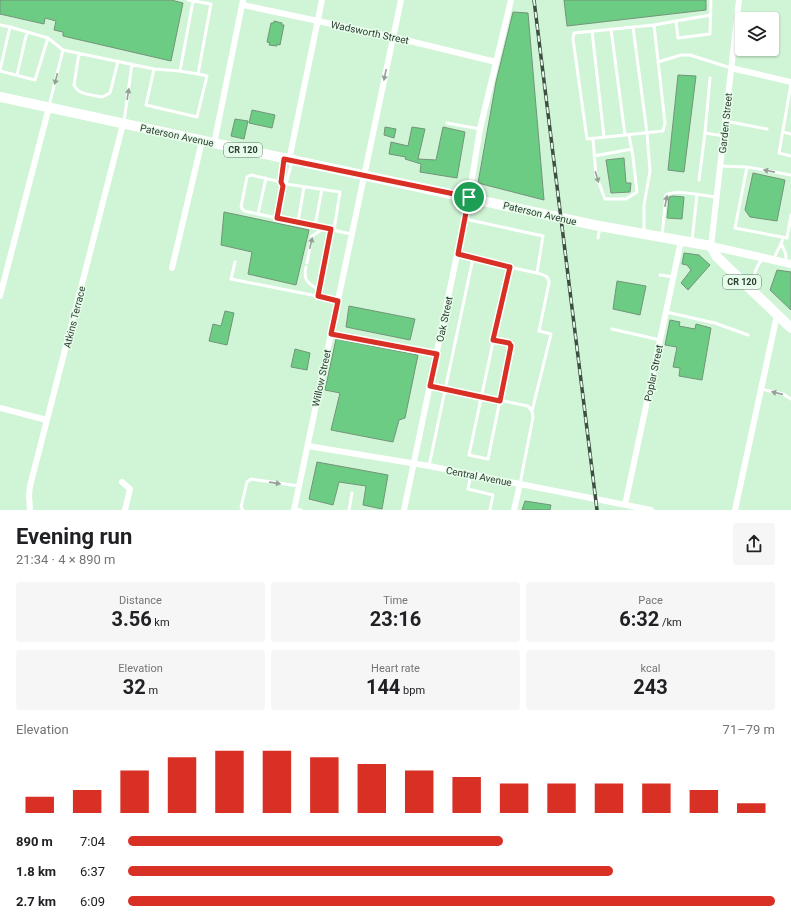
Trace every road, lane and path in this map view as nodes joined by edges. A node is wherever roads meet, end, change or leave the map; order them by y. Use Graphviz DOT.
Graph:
graph roads {
  1 [pos="188,0"];
  2 [pos="322,0"];
  3 [pos="401,0"];
  4 [pos="511,0"];
  5 [pos="711,0"];
  6 [pos="739,0"];
  7 [pos="193,1"];
  8 [pos="243,2"];
  9 [pos="710,15"];
  10 [pos="317,21"];
  11 [pos="676,21"];
  12 [pos="0,25"];
  13 [pos="654,25"];
  14 [pos="10,27"];
  15 [pos="633,27"];
  16 [pos="611,29"];
  17 [pos="592,31"];
  18 [pos="27,32"];
  19 [pos="393,37"];
  20 [pos="48,38"];
  21 [pos="63,50"];
  22 [pos="79,53"];
  23 [pos="118,61"];
  24 [pos="496,62"];
  25 [pos="658,62"];
  26 [pos="132,64"];
  27 [pos="731,68"];
  28 [pos="154,69"];
  29 [pos="0,71"];
  30 [pos="180,71"];
  31 [pos="198,74"];
  32 [pos="17,75"];
  33 [pos="710,78"];
  34 [pos="791,83"];
  35 [pos="0,97"];
  36 [pos="49,107"];
  37 [pos="725,121"];
  38 [pos="447,123"];
  39 [pos="123,124"];
  40 [pos="480,129"];
  41 [pos="767,129"];
  42 [pos="782,132"];
  43 [pos="646,133"];
  44 [pos="705,133"];
  45 [pos="791,134"];
  46 [pos="624,135"];
  47 [pos="629,135"];
  48 [pos="724,136"];
  49 [pos="604,138"];
  50 [pos="593,139"];
  51 [pos="202,141"];
  52 [pos="214,144"];
  53 [pos="632,150"];
  54 [pos="594,156"];
  55 [pos="791,156"];
  56 [pos="289,160"];
  57 [pos="720,166"];
  58 [pos="747,167"];
  59 [pos="791,175"];
  60 [pos="363,176"];
  61 [pos="266,178"];
  62 [pos="699,180"];
  63 [pos="281,182"];
  64 [pos="285,185"];
  65 [pos="304,187"];
  66 [pos="322,189"];
  67 [pos="697,195"];
  68 [pos="469,197"];
  69 [pos="717,198"];
  70 [pos="258,214"];
  71 [pos="791,215"];
  72 [pos="277,218"];
  73 [pos="464,219"];
  74 [pos="298,222"];
  75 [pos="315,226"];
  76 [pos="600,226"];
  77 [pos="324,228"];
  78 [pos="332,230"];
  79 [pos="351,234"];
  80 [pos="644,234"];
  81 [pos="662,237"];
  82 [pos="783,237"];
  83 [pos="598,238"];
  84 [pos="681,241"];
  85 [pos="692,243"];
  86 [pos="782,245"];
  87 [pos="711,246"];
  88 [pos="458,254"];
  89 [pos="473,258"];
  90 [pos="763,258"];
  91 [pos="773,260"];
  92 [pos="235,262"];
  93 [pos="306,263"];
  94 [pos="788,264"];
  95 [pos="510,267"];
  96 [pos="172,268"];
  97 [pos="306,268"];
  98 [pos="537,272"];
  99 [pos="660,274"];
  100 [pos="674,277"];
  101 [pos="319,290"];
  102 [pos="757,295"];
  103 [pos="0,296"];
  104 [pos="318,296"];
  105 [pos="338,301"];
  106 [pos="666,312"];
  107 [pos="777,315"];
  108 [pos="791,328"];
  109 [pos="612,329"];
  110 [pos="331,334"];
  111 [pos="748,335"];
  112 [pos="493,340"];
  113 [pos="660,340"];
  114 [pos="437,354"];
  115 [pos="430,386"];
  116 [pos="761,389"];
  117 [pos="445,390"];
  118 [pos="481,397"];
  119 [pos="791,399"];
  120 [pos="500,401"];
  121 [pos="0,408"];
  122 [pos="532,411"];
  123 [pos="47,420"];
  124 [pos="308,446"];
  125 [pos="414,464"];
  126 [pos="429,466"];
  127 [pos="471,474"];
  128 [pos="122,482"];
  129 [pos="520,484"];
  130 [pos="299,486"];
  131 [pos="352,493"];
  132 [pos="625,505"];
  133 [pos="30,510"];
  134 [pos="125,510"];
  135 [pos="243,510"];
  136 [pos="297,510"];
  137 [pos="349,510"];
  138 [pos="404,510"];
  139 [pos="490,510"];
  140 [pos="514,510"];
  141 [pos="650,510"];
  142 [pos="735,510"];
  1 -- 7 [label="lane"];
  2 -- 10 [label="street"];
  3 -- 19 [label="street, Willow Street"];
  4 -- 24 [label="street, Oak Street"];
  5 -- 9 [label="lane"];
  6 -- 27 [label="street, Garden Street"];
  7 -- 30 [label="lane"];
  7 -- 31 [label="lane"];
  8 -- 10 [label="street, Wadsworth Street"];
  8 -- 52 [label="street"];
  9 -- 11 [label="lane"];
  9 -- 11 [label="lane"];
  10 -- 19 [label="street, Wadsworth Street"];
  10 -- 56 [label="street"];
  11 -- 13 [label="lane"];
  12 -- 14 [label="lane"];
  13 -- 15 [label="lane"];
  13 -- 25 [label="lane"];
  14 -- 18 [label="lane"];
  14 -- 29 [label="lane"];
  15 -- 16 [label="lane"];
  15 -- 43 [label="lane"];
  16 -- 17 [label="lane"];
  16 -- 46 [label="lane"];
  17 -- 49 [label="lane"];
  17 -- 50 [label="lane"];
  18 -- 20 [label="lane"];
  18 -- 32 [label="lane"];
  19 -- 24 [label="street, Wadsworth Street"];
  19 -- 60 [label="street, Willow Street, one-way"];
  20 -- 21 [label="lane"];
  20 -- 32 [label="lane"];
  21 -- 22 [label="lane"];
  21 -- 36 [label="lane, one-way"];
  22 -- 23 [label="lane"];
  22 -- 23 [label="lane"];
  23 -- 26 [label="lane"];
  24 -- 40 [label="street, Oak Street"];
  25 -- 27 [label="lane"];
  25 -- 43 [label="lane"];
  26 -- 28 [label="lane"];
  39 -- 26 [label="lane, one-way"];
  27 -- 34 [label="street"];
  27 -- 37 [label="street, Garden Street"];
  28 -- 30 [label="lane"];
  28 -- 31 [label="lane"];
  29 -- 32 [label="lane"];
  30 -- 31 [label="lane"];
  33 -- 44 [label="lane"];
  34 -- 42 [label="lane"];
  35 -- 36 [label="main road, Paterson Avenue / CR 120"];
  36 -- 39 [label="main road, Paterson Avenue / CR 120"];
  36 -- 103 [label="street"];
  37 -- 41 [label="lane"];
  37 -- 48 [label="street, Garden Street"];
  38 -- 40 [label="lane"];
  39 -- 51 [label="main road, Paterson Avenue / CR 120"];
  39 -- 123 [label="street, Atkins Terrace"];
  40 -- 68 [label="street, Oak Street"];
  42 -- 45 [label="lane"];
  42 -- 55 [label="lane"];
  43 -- 47 [label="lane"];
  43 -- 80 [label="lane"];
  44 -- 48 [label="lane"];
  44 -- 62 [label="lane"];
  46 -- 47 [label="lane"];
  46 -- 49 [label="lane"];
  47 -- 53 [label="lane"];
  48 -- 57 [label="street, Garden Street"];
  49 -- 50 [label="lane"];
  50 -- 54 [label="lane"];
  51 -- 52 [label="main road, Paterson Avenue / CR 120"];
  51 -- 96 [label="street"];
  52 -- 56 [label="main road, Paterson Avenue / CR 120"];
  53 -- 54 [label="lane"];
  54 -- 53 [label="lane, one-way"];
  56 -- 60 [label="main road, Paterson Avenue / CR 120"];
  56 -- 63 [label="lane"];
  56 -- 64 [label="lane"];
  57 -- 58 [label="lane"];
  57 -- 69 [label="street, Garden Street"];
  59 -- 58 [label="lane, one-way"];
  58 -- 82 [label="lane"];
  60 -- 68 [label="main road, Paterson Avenue / CR 120"];
  60 -- 79 [label="street, Willow Street"];
  61 -- 63 [label="lane"];
  61 -- 70 [label="lane"];
  61 -- 70 [label="lane"];
  63 -- 64 [label="lane"];
  64 -- 65 [label="lane"];
  64 -- 72 [label="lane"];
  65 -- 66 [label="lane"];
  65 -- 74 [label="lane"];
  66 -- 75 [label="lane"];
  66 -- 78 [label="lane"];
  67 -- 69 [label="lane"];
  81 -- 67 [label="lane, one-way"];
  67 -- 85 [label="lane"];
  68 -- 73 [label="street, Oak Street"];
  68 -- 76 [label="main road, Paterson Avenue / CR 120"];
  69 -- 87 [label="street, Garden Street"];
  70 -- 72 [label="lane"];
  71 -- 82 [label="lane"];
  72 -- 74 [label="lane"];
  73 -- 88 [label="street, Oak Street"];
  73 -- 98 [label="lane"];
  74 -- 75 [label="lane"];
  75 -- 77 [label="lane"];
  76 -- 80 [label="main road, Paterson Avenue / CR 120"];
  76 -- 83 [label="lane"];
  77 -- 78 [label="lane"];
  93 -- 77 [label="lane, one-way"];
  78 -- 79 [label="lane"];
  78 -- 101 [label="lane"];
  79 -- 105 [label="street, Willow Street"];
  80 -- 81 [label="main road, Paterson Avenue / CR 120"];
  81 -- 84 [label="main road, Paterson Avenue / CR 120"];
  82 -- 86 [label="lane"];
  84 -- 85 [label="main road, Paterson Avenue / CR 120"];
  84 -- 100 [label="street, Poplar Street"];
  85 -- 87 [label="main road, Paterson Avenue / CR 120"];
  86 -- 91 [label="lane"];
  86 -- 94 [label="lane"];
  87 -- 90 [label="street"];
  87 -- 102 [label="main road, CR 120"];
  88 -- 89 [label="lane"];
  88 -- 114 [label="street, Oak Street"];
  89 -- 95 [label="lane"];
  89 -- 117 [label="lane"];
  90 -- 91 [label="street"];
  90 -- 102 [label="lane"];
  91 -- 94 [label="street"];
  92 -- 104 [label="lane"];
  95 -- 98 [label="lane"];
  95 -- 112 [label="lane"];
  97 -- 101 [label="lane"];
  98 -- 122 [label="lane"];
  99 -- 100 [label="lane"];
  100 -- 106 [label="street, Poplar Street"];
  101 -- 104 [label="lane"];
  102 -- 107 [label="main road, CR 120"];
  104 -- 105 [label="lane"];
  105 -- 110 [label="street, Willow Street"];
  106 -- 111 [label="lane"];
  106 -- 113 [label="street, Poplar Street"];
  107 -- 108 [label="main road, CR 120"];
  107 -- 116 [label="street"];
  109 -- 113 [label="lane"];
  110 -- 114 [label="lane"];
  110 -- 124 [label="street, Willow Street"];
  112 -- 118 [label="lane"];
  112 -- 120 [label="lane"];
  113 -- 132 [label="street, Poplar Street"];
  114 -- 115 [label="street, Oak Street"];
  115 -- 117 [label="lane"];
  115 -- 125 [label="street, Oak Street"];
  119 -- 116 [label="lane, one-way"];
  116 -- 142 [label="street"];
  117 -- 118 [label="lane"];
  117 -- 126 [label="lane"];
  118 -- 120 [label="lane"];
  118 -- 120 [label="lane"];
  120 -- 122 [label="lane"];
  121 -- 123 [label="street"];
  122 -- 129 [label="lane"];
  123 -- 133 [label="street, Atkins Terrace"];
  124 -- 125 [label="street, Central Avenue"];
  124 -- 130 [label="street, Willow Street"];
  125 -- 126 [label="street, Central Avenue"];
  125 -- 138 [label="street, Oak Street"];
  126 -- 127 [label="street, Central Avenue"];
  127 -- 129 [label="street, Central Avenue"];
  127 -- 139 [label="lane"];
  128 -- 134 [label="street"];
  129 -- 132 [label="street, Central Avenue"];
  129 -- 140 [label="street"];
  135 -- 130 [label="lane, one-way"];
  130 -- 136 [label="street, Willow Street"];
  131 -- 137 [label="lane"];
  132 -- 141 [label="street, Central Avenue"];
}
